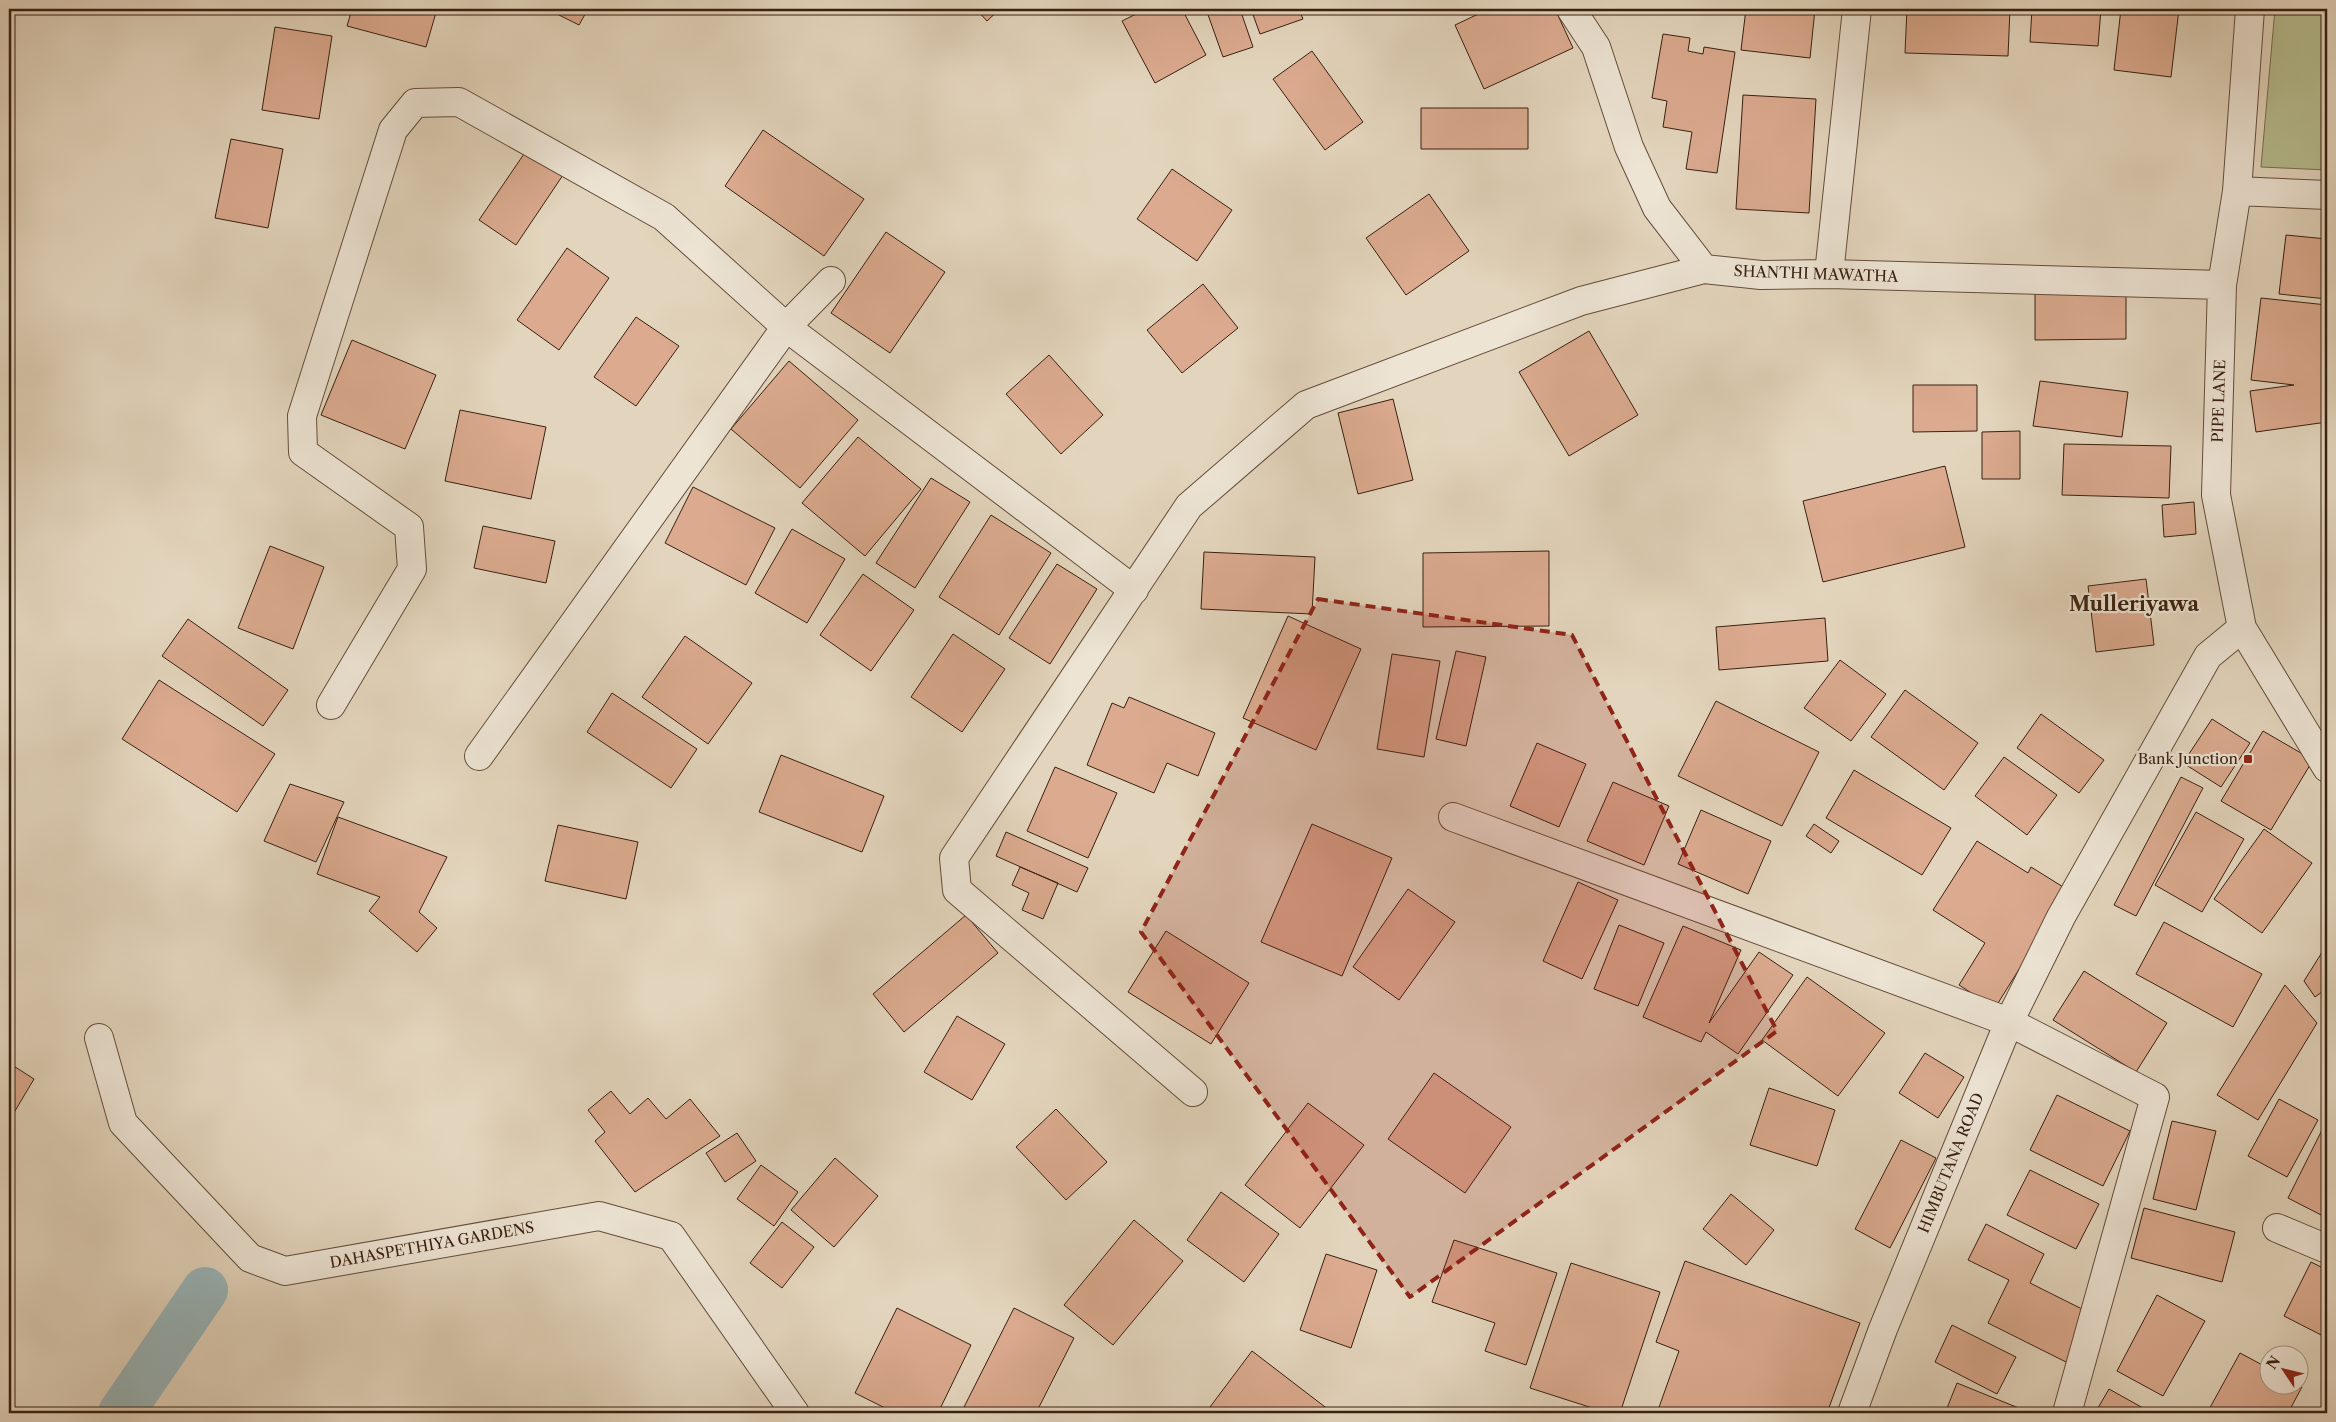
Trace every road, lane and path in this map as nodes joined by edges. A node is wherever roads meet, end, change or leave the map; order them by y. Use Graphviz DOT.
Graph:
graph roads {
  1 [pos="1571,9"];
  2 [pos="1857,9"];
  3 [pos="2250,9"];
  4 [pos="2237,191"];
  5 [pos="2327,195"];
  6 [pos="1704,269"];
  7 [pos="1829,274"];
  8 [pos="831,281"];
  9 [pos="2222,285"];
  10 [pos="786,327"];
  11 [pos="1134,590"];
  12 [pos="2242,628"];
  13 [pos="331,705"];
  14 [pos="479,756"];
  15 [pos="2327,766"];
  16 [pos="1453,816"];
  17 [pos="2009,1022"];
  18 [pos="99,1038"];
  19 [pos="1193,1092"];
  20 [pos="2276,1228"];
  21 [pos="2327,1249"];
  22 [pos="795,1413"];
  23 [pos="1852,1413"];
  24 [pos="2067,1413"];
  1 -- 6 [label="street"];
  2 -- 7 [label="street"];
  3 -- 4 [label="street, PIPE LANE"];
  4 -- 5 [label="street"];
  4 -- 9 [label="street, PIPE LANE"];
  6 -- 7 [label="street, SHANTHI MAWATHA"];
  6 -- 11 [label="street"];
  7 -- 9 [label="street, SHANTHI MAWATHA"];
  8 -- 10 [label="street"];
  9 -- 12 [label="street, PIPE LANE"];
  10 -- 11 [label="street"];
  10 -- 13 [label="street"];
  10 -- 14 [label="street"];
  11 -- 19 [label="street"];
  12 -- 15 [label="street, PIPE LANE"];
  12 -- 17 [label="street, HIMBUTANA ROAD"];
  16 -- 17 [label="street"];
  17 -- 23 [label="street, HIMBUTANA ROAD"];
  17 -- 24 [label="street"];
  18 -- 22 [label="street, DAHASPETHIYA GARDENS"];
  20 -- 21 [label="street"];
}
